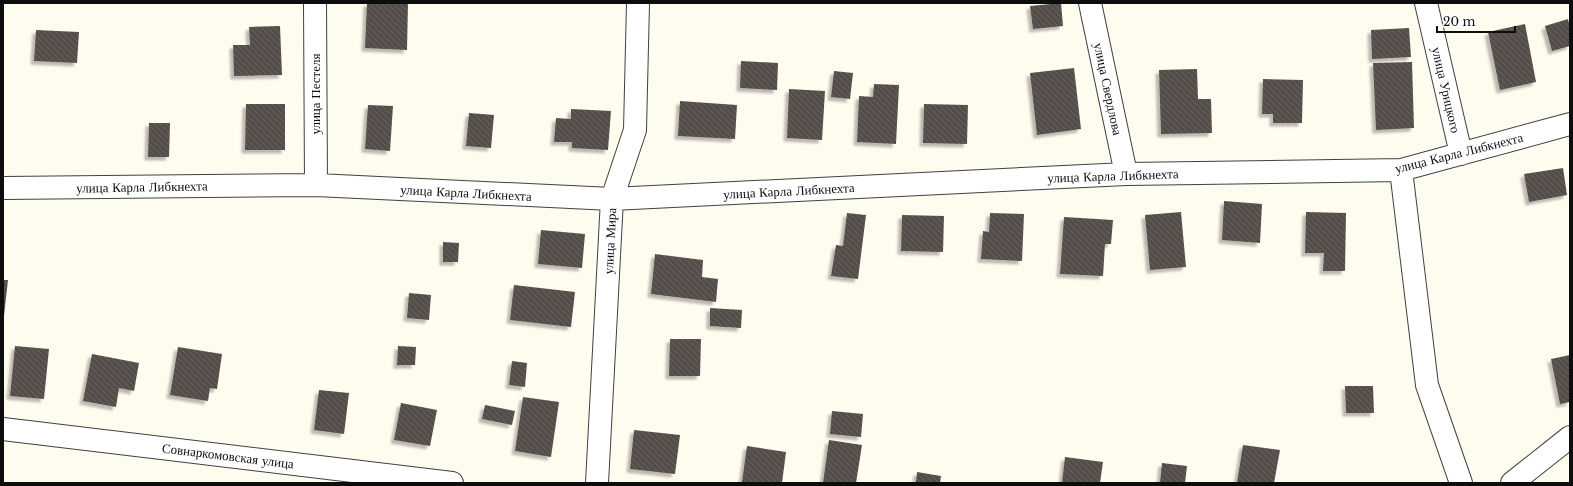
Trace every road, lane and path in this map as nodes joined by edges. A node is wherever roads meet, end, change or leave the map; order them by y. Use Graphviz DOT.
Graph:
graph roads {
  1 [pos="315,3"];
  2 [pos="638,3"];
  3 [pos="1090,3"];
  4 [pos="1426,3"];
  5 [pos="1570,124"];
  6 [pos="1460,154"];
  7 [pos="1401,170"];
  8 [pos="1126,174"];
  9 [pos="316,185"];
  10 [pos="3,188"];
  11 [pos="612,200"];
  12 [pos="3,429"];
  13 [pos="1570,437"];
  14 [pos="452,483"];
  15 [pos="597,483"];
  16 [pos="1461,483"];
  17 [pos="1512,483"];
  1 -- 9 [label="street, улица Пестеля"];
  2 -- 11 [label="street, улица Мира"];
  3 -- 8 [label="street, улица Свердлова"];
  4 -- 6 [label="street, улица Урицкого"];
  5 -- 6 [label="street, улица Карла Либкнехта"];
  6 -- 7 [label="street, улица Карла Либкнехта"];
  7 -- 8 [label="street, улица Карла Либкнехта"];
  7 -- 16 [label="street"];
  8 -- 11 [label="street, улица Карла Либкнехта"];
  9 -- 10 [label="street, улица Карла Либкнехта"];
  9 -- 11 [label="street, улица Карла Либкнехта"];
  11 -- 15 [label="street, улица Мира"];
  12 -- 14 [label="street, Совнаркомовская улица"];
  13 -- 17 [label="street"];
}
